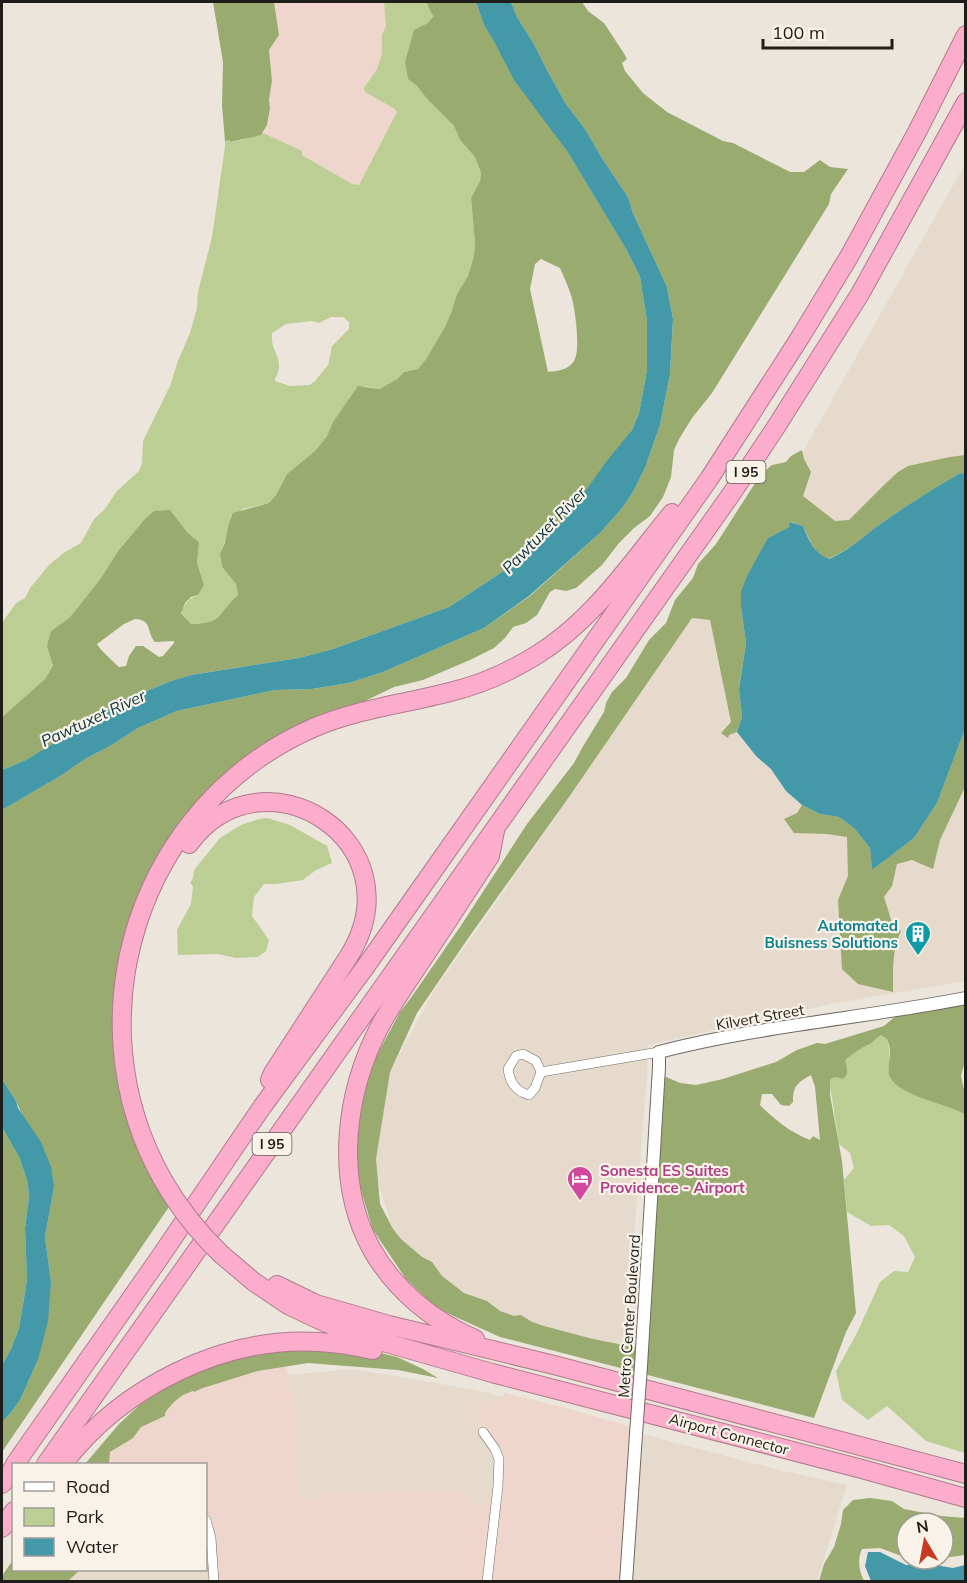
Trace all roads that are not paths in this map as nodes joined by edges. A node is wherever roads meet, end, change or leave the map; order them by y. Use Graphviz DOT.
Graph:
graph roads {
  1 [pos="966,35"];
  2 [pos="966,102"];
  3 [pos="751,415"];
  4 [pos="497,824"];
  5 [pos="966,998"];
  6 [pos="658,1052"];
  7 [pos="541,1072"];
  8 [pos="262,1107"];
  9 [pos="167,1177"];
  10 [pos="225,1251"];
  11 [pos="554,1365"];
  12 [pos="492,1373"];
  13 [pos="483,1432"];
  14 [pos="16,1463"];
  15 [pos="47,1463"];
  16 [pos="64,1463"];
  17 [pos="12,1469"];
  18 [pos="966,1473"];
  19 [pos="2,1484"];
  20 [pos="966,1498"];
  21 [pos="12,1514"];
  22 [pos="207,1523"];
  23 [pos="2,1528"];
  24 [pos="12,1532"];
  25 [pos="2,1545"];
  26 [pos="214,1581"];
  27 [pos="487,1581"];
  28 [pos="626,1581"];
  1 -- 3 [label="highway, I 95"];
  2 -- 4 [label="highway, I 95"];
  3 -- 8 [label="highway, I 95"];
  3 -- 9 [label="highway"];
  4 -- 11 [label="highway"];
  4 -- 15 [label="highway, I 95"];
  5 -- 6 [label="street, Kilvert Street"];
  6 -- 7 [label="street, Kilvert Street"];
  6 -- 28 [label="street, Metro Center Boulevard, bridge"];
  8 -- 9 [label="highway"];
  8 -- 14 [label="highway, I 95"];
  9 -- 10 [label="highway"];
  10 -- 11 [label="highway"];
  10 -- 12 [label="highway"];
  11 -- 18 [label="highway, Airport Connector"];
  12 -- 16 [label="highway"];
  12 -- 20 [label="highway, Airport Connector"];
  13 -- 27 [label="street"];
  17 -- 19 [label="highway, I 95"];
  21 -- 23 [label="highway"];
  22 -- 26 [label="street"];
  24 -- 25 [label="highway"];
}
